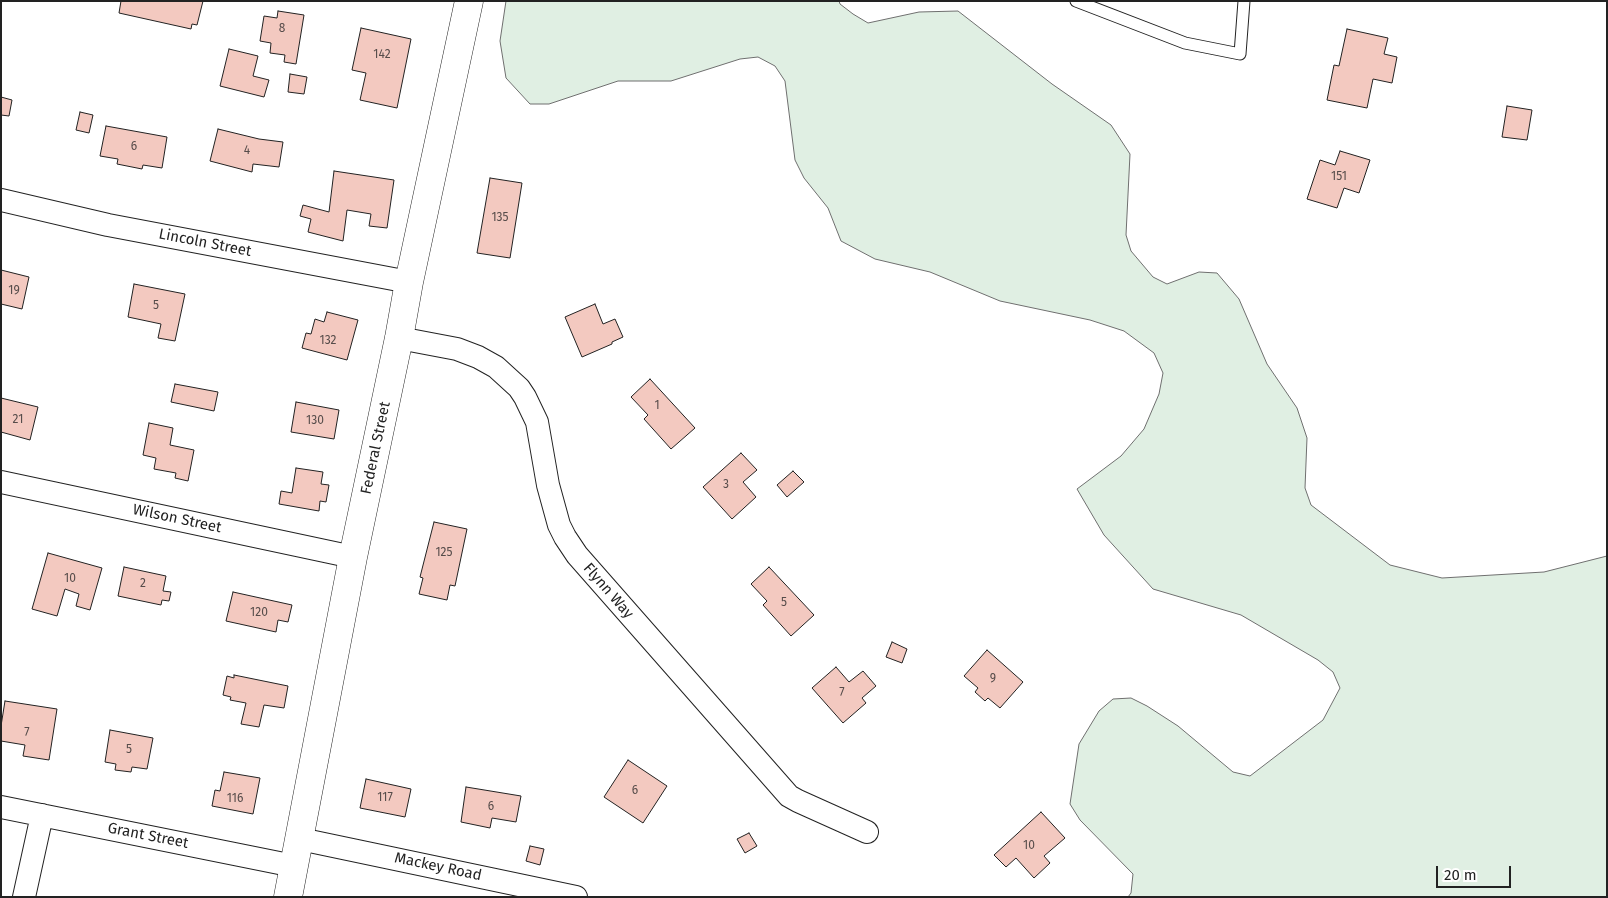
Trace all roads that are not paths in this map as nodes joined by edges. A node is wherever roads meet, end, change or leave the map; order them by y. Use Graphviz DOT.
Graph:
graph roads {
  1 [pos="469,1"];
  2 [pos="1076,1"];
  3 [pos="1244,1"];
  4 [pos="1,200"];
  5 [pos="409,282"];
  6 [pos="399,338"];
  7 [pos="1,482"];
  8 [pos="353,557"];
  9 [pos="1,807"];
  10 [pos="42,815"];
  11 [pos="868,832"];
  12 [pos="300,839"];
  13 [pos="294,866"];
  14 [pos="24,897"];
  15 [pos="288,897"];
  16 [pos="576,897"];
  1 -- 5 [label="street, Federal Street"];
  2 -- 3 [label="lane"];
  4 -- 5 [label="street, Lincoln Street"];
  5 -- 6 [label="street, Federal Street"];
  6 -- 8 [label="street, Federal Street"];
  6 -- 11 [label="street, Flynn Way"];
  7 -- 8 [label="street, Wilson Street"];
  8 -- 12 [label="street, Federal Street"];
  9 -- 10 [label="street, Grant Street"];
  10 -- 13 [label="street, Grant Street"];
  10 -- 14 [label="street"];
  12 -- 13 [label="street, Federal Street"];
  12 -- 16 [label="street, Mackey Road"];
  13 -- 15 [label="street, Federal Street"];
}
